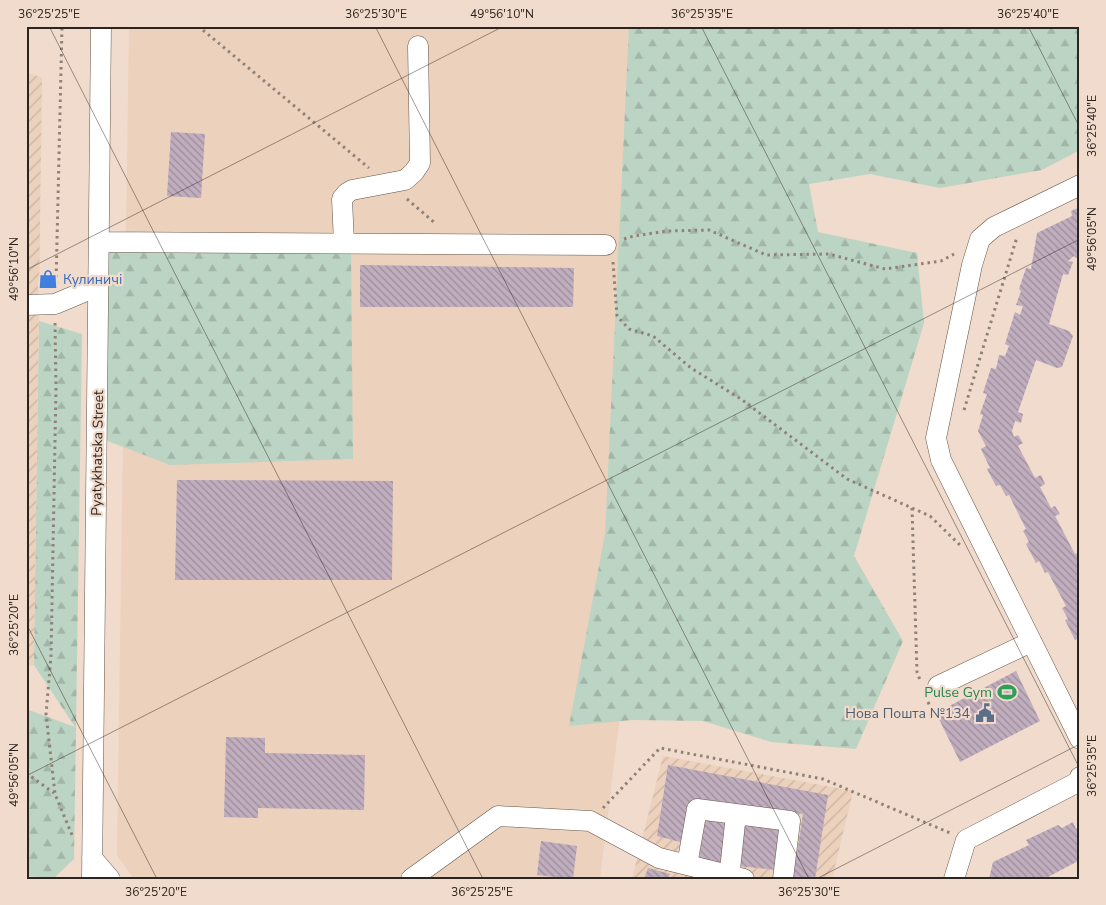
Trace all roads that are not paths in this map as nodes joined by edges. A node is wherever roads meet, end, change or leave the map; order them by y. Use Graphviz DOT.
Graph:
graph roads {
  1 [pos="101,26"];
  2 [pos="418,46"];
  3 [pos="1080,185"];
  4 [pos="99,242"];
  5 [pos="344,243"];
  6 [pos="606,245"];
  7 [pos="98,286"];
  8 [pos="26,305"];
  9 [pos="1032,642"];
  10 [pos="929,688"];
  11 [pos="1080,739"];
  12 [pos="1079,780"];
  13 [pos="736,814"];
  14 [pos="92,858"];
  15 [pos="680,869"];
  16 [pos="734,878"];
  17 [pos="92,879"];
  18 [pos="110,879"];
  19 [pos="411,879"];
  20 [pos="783,879"];
  21 [pos="954,879"];
  1 -- 4 [label="street, Pyatykhatska Street"];
  2 -- 5 [label="street"];
  3 -- 9 [label="street"];
  4 -- 5 [label="street"];
  4 -- 7 [label="street, Pyatykhatska Street"];
  5 -- 6 [label="street"];
  7 -- 8 [label="street"];
  7 -- 14 [label="street, Pyatykhatska Street"];
  9 -- 10 [label="street"];
  9 -- 11 [label="street"];
  12 -- 21 [label="street"];
  13 -- 15 [label="street"];
  13 -- 16 [label="street"];
  13 -- 20 [label="street"];
  14 -- 17 [label="street, Pyatykhatska Street"];
  14 -- 18 [label="street"];
  15 -- 16 [label="street"];
  15 -- 19 [label="street"];
}
